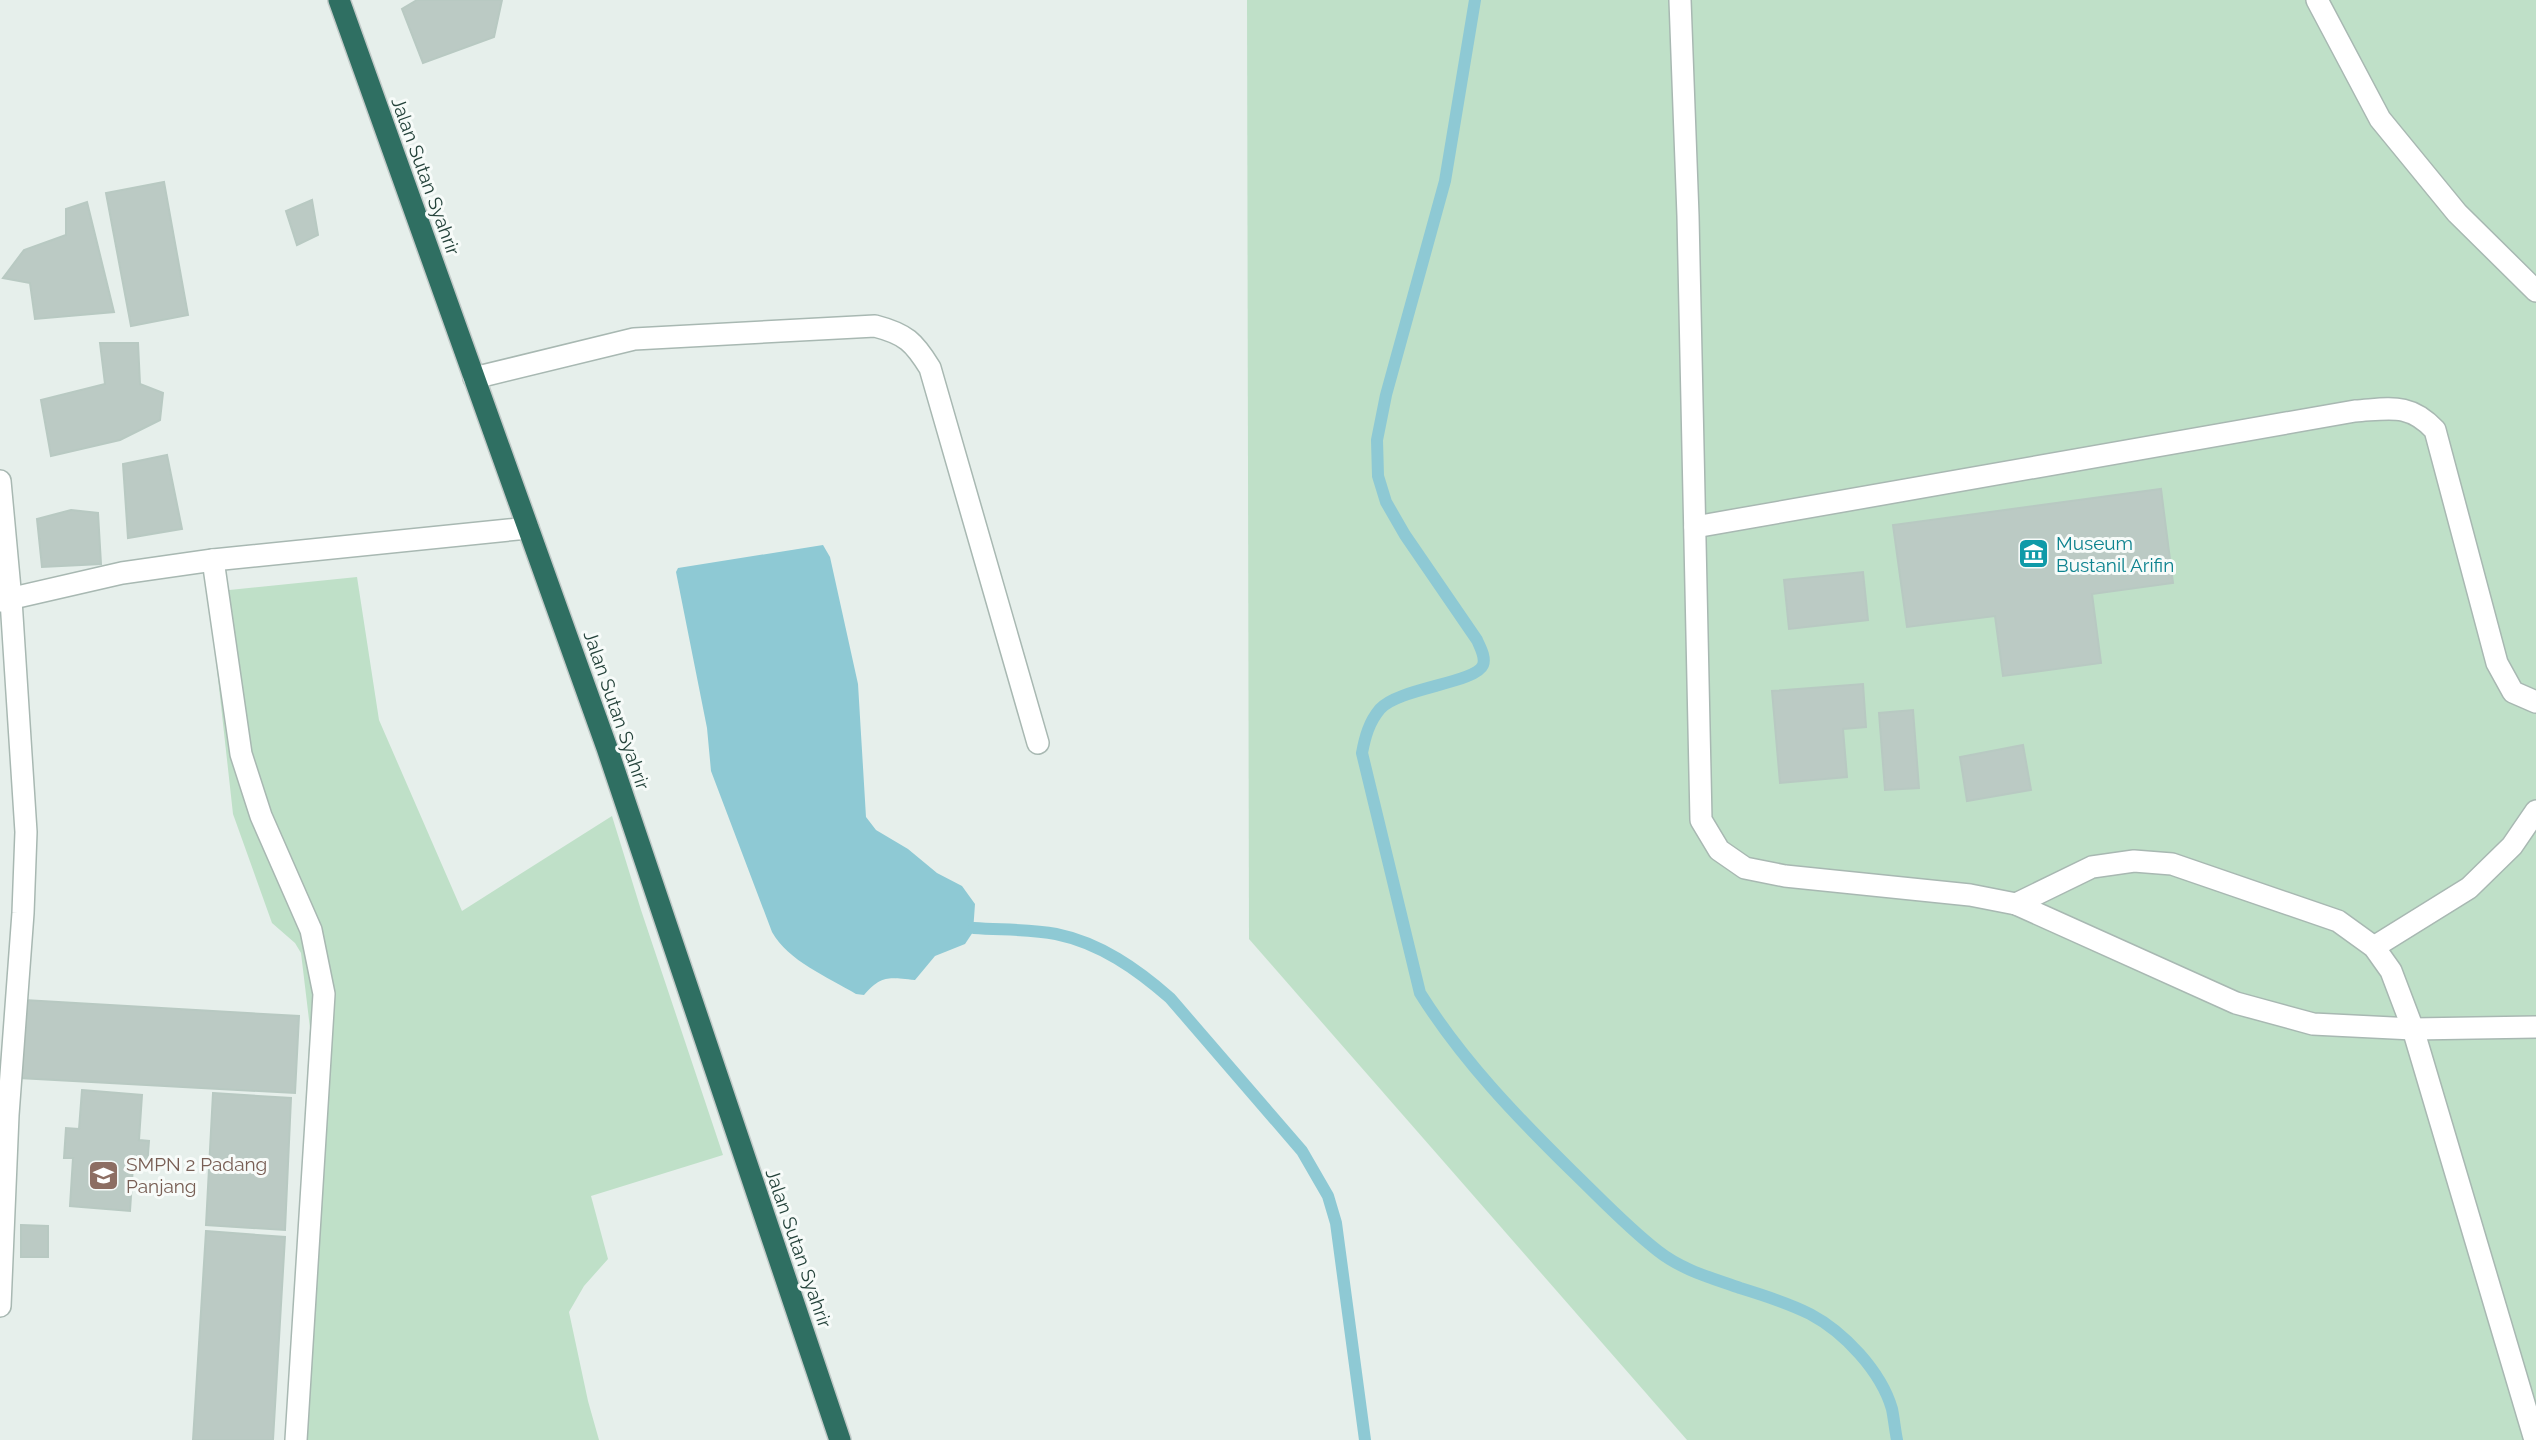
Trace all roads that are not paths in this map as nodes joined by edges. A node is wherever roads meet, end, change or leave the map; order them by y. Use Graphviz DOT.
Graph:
graph roads {
  1 [pos="340,0"];
  2 [pos="1679,0"];
  3 [pos="2317,0"];
  4 [pos="2536,291"];
  5 [pos="474,378"];
  6 [pos="0,481"];
  7 [pos="1695,527"];
  8 [pos="528,528"];
  9 [pos="213,560"];
  10 [pos="6,601"];
  11 [pos="2536,702"];
  12 [pos="1038,743"];
  13 [pos="2536,811"];
  14 [pos="2016,904"];
  15 [pos="2374,947"];
  16 [pos="2536,1027"];
  17 [pos="2413,1029"];
  18 [pos="0,1306"];
  19 [pos="296,1440"];
  20 [pos="840,1440"];
  21 [pos="2535,1440"];
  1 -- 5 [label="highway, Jalan Sutan Syahrir"];
  2 -- 7 [label="street"];
  3 -- 4 [label="street"];
  5 -- 8 [label="highway, Jalan Sutan Syahrir"];
  5 -- 12 [label="street"];
  6 -- 10 [label="street"];
  7 -- 11 [label="street"];
  7 -- 14 [label="street"];
  8 -- 9 [label="street"];
  8 -- 20 [label="highway, Jalan Sutan Syahrir"];
  9 -- 10 [label="street"];
  9 -- 19 [label="street"];
  10 -- 18 [label="street"];
  13 -- 15 [label="street"];
  14 -- 15 [label="street"];
  14 -- 17 [label="street"];
  15 -- 17 [label="street"];
  16 -- 17 [label="street"];
  17 -- 21 [label="street"];
}
